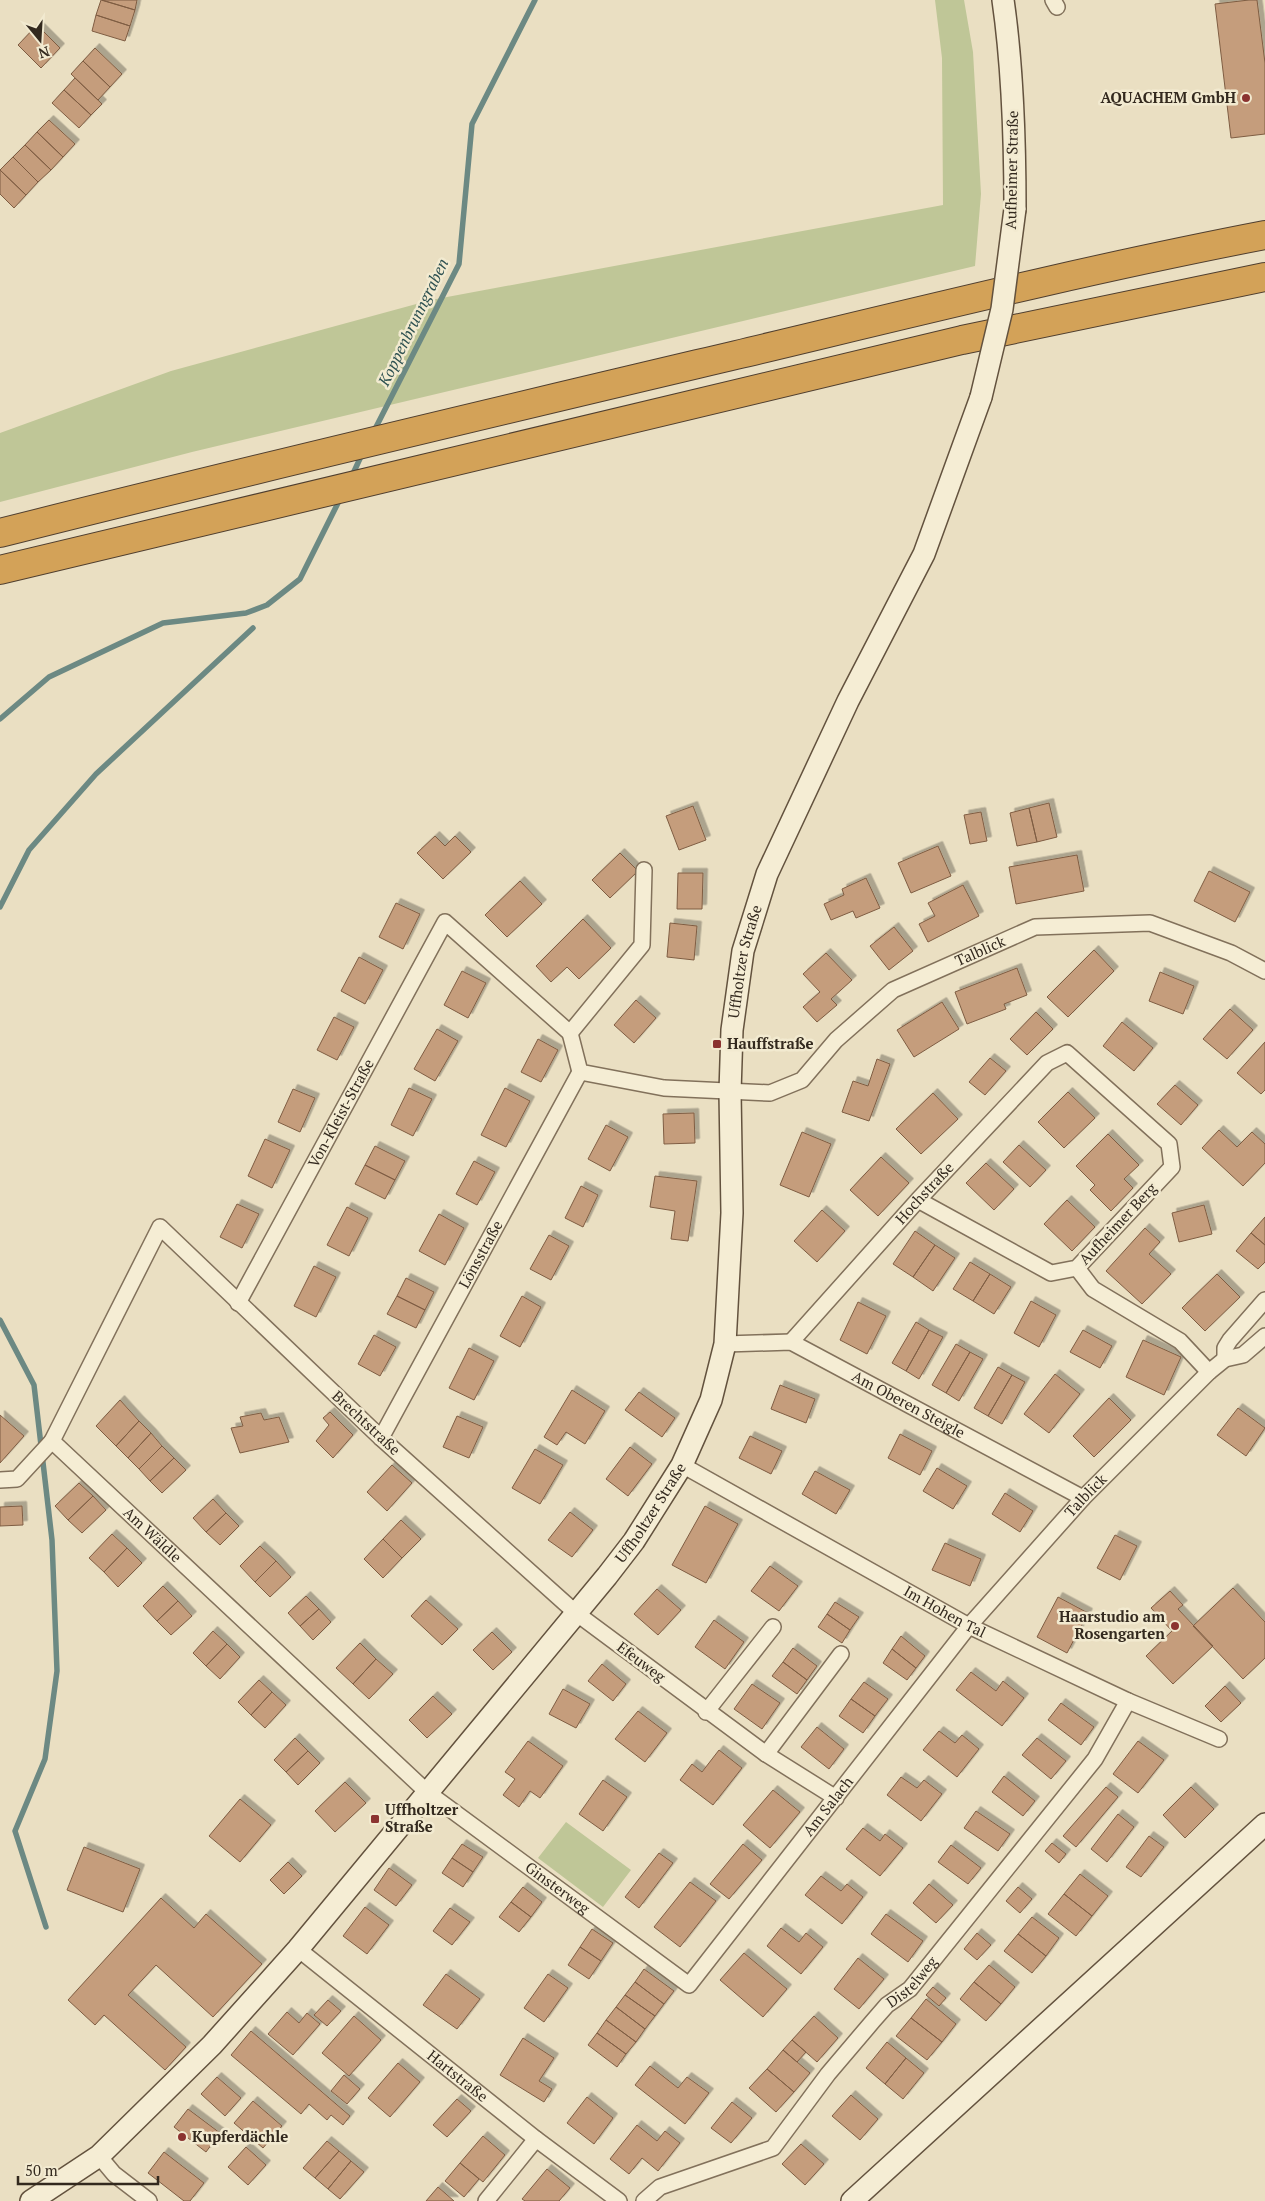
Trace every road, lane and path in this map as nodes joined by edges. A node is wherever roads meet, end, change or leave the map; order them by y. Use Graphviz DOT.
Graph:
graph roads {
  1 [pos="1003,0"];
  2 [pos="1265,235"];
  3 [pos="1265,277"];
  4 [pos="0,533"];
  5 [pos="0,570"];
  6 [pos="644,870"];
  7 [pos="767,874"];
  8 [pos="1265,971"];
  9 [pos="570,1033"];
  10 [pos="1067,1053"];
  11 [pos="580,1072"];
  12 [pos="730,1092"];
  13 [pos="918,1200"];
  14 [pos="1077,1268"];
  15 [pos="1265,1300"];
  16 [pos="238,1303"];
  17 [pos="1265,1336"];
  18 [pos="790,1342"];
  19 [pos="725,1344"];
  20 [pos="1225,1359"];
  21 [pos="1209,1372"];
  22 [pos="381,1438"];
  23 [pos="52,1441"];
  24 [pos="682,1465"];
  25 [pos="0,1480"];
  26 [pos="1083,1498"];
  27 [pos="576,1613"];
  28 [pos="969,1626"];
  29 [pos="773,1627"];
  30 [pos="842,1654"];
  31 [pos="1128,1701"];
  32 [pos="706,1712"];
  33 [pos="1219,1739"];
  34 [pos="766,1754"];
  35 [pos="426,1792"];
  36 [pos="836,1798"];
  37 [pos="1265,1824"];
  38 [pos="298,1949"];
  39 [pos="689,1985"];
  40 [pos="536,2139"];
  41 [pos="99,2156"];
  42 [pos="31,2201"];
  43 [pos="149,2201"];
  44 [pos="486,2201"];
  45 [pos="619,2201"];
  46 [pos="644,2201"];
  47 [pos="852,2201"];
  1 -- 7 [label="street, Aufheimer Straße, bridge"];
  2 -- 4 [label="highway"];
  3 -- 5 [label="highway"];
  6 -- 9 [label="street"];
  7 -- 12 [label="street, Uffholtzer Straße"];
  8 -- 12 [label="street, Talblick"];
  9 -- 11 [label="street"];
  9 -- 16 [label="street, Von-Kleist-Straße"];
  10 -- 13 [label="street, Hochstraße"];
  10 -- 14 [label="street, Aufheimer Berg"];
  11 -- 12 [label="street"];
  11 -- 22 [label="street, Lönsstraße"];
  12 -- 19 [label="street, Uffholtzer Straße"];
  13 -- 14 [label="street, Aufheimer Berg"];
  13 -- 18 [label="street, Hochstraße"];
  14 -- 21 [label="street"];
  15 -- 20 [label="street"];
  16 -- 22 [label="street, Brechtstraße"];
  16 -- 23 [label="street, Brechtstraße"];
  17 -- 20 [label="street, Talblick"];
  18 -- 19 [label="street, Am Oberen Steigle"];
  18 -- 26 [label="street, Am Oberen Steigle"];
  19 -- 24 [label="street, Uffholtzer Straße"];
  20 -- 21 [label="street, Talblick"];
  21 -- 26 [label="street, Talblick"];
  22 -- 27 [label="street, Brechtstraße"];
  23 -- 25 [label="street"];
  23 -- 35 [label="street, Am Wäldle"];
  24 -- 27 [label="street, Uffholtzer Straße"];
  24 -- 28 [label="street, Im Hohen Tal"];
  26 -- 28 [label="street, Talblick"];
  27 -- 32 [label="street, Efeuweg"];
  27 -- 35 [label="street, Uffholtzer Straße"];
  28 -- 31 [label="street, Im Hohen Tal"];
  28 -- 36 [label="street, Am Salach"];
  29 -- 32 [label="street"];
  30 -- 34 [label="street"];
  31 -- 33 [label="street, Im Hohen Tal"];
  31 -- 46 [label="street, Distelweg"];
  32 -- 34 [label="street, Efeuweg"];
  34 -- 36 [label="street, Efeuweg"];
  35 -- 38 [label="street, Uffholtzer Straße"];
  35 -- 39 [label="street, Ginsterweg"];
  36 -- 39 [label="street, Am Salach"];
  37 -- 47 [label="street"];
  38 -- 40 [label="street, Hartstraße"];
  38 -- 41 [label="street, Uffholtzer Straße"];
  40 -- 44 [label="street"];
  40 -- 45 [label="street, Hartstraße"];
  41 -- 42 [label="street, Uffholtzer Straße"];
  41 -- 43 [label="street"];
}
